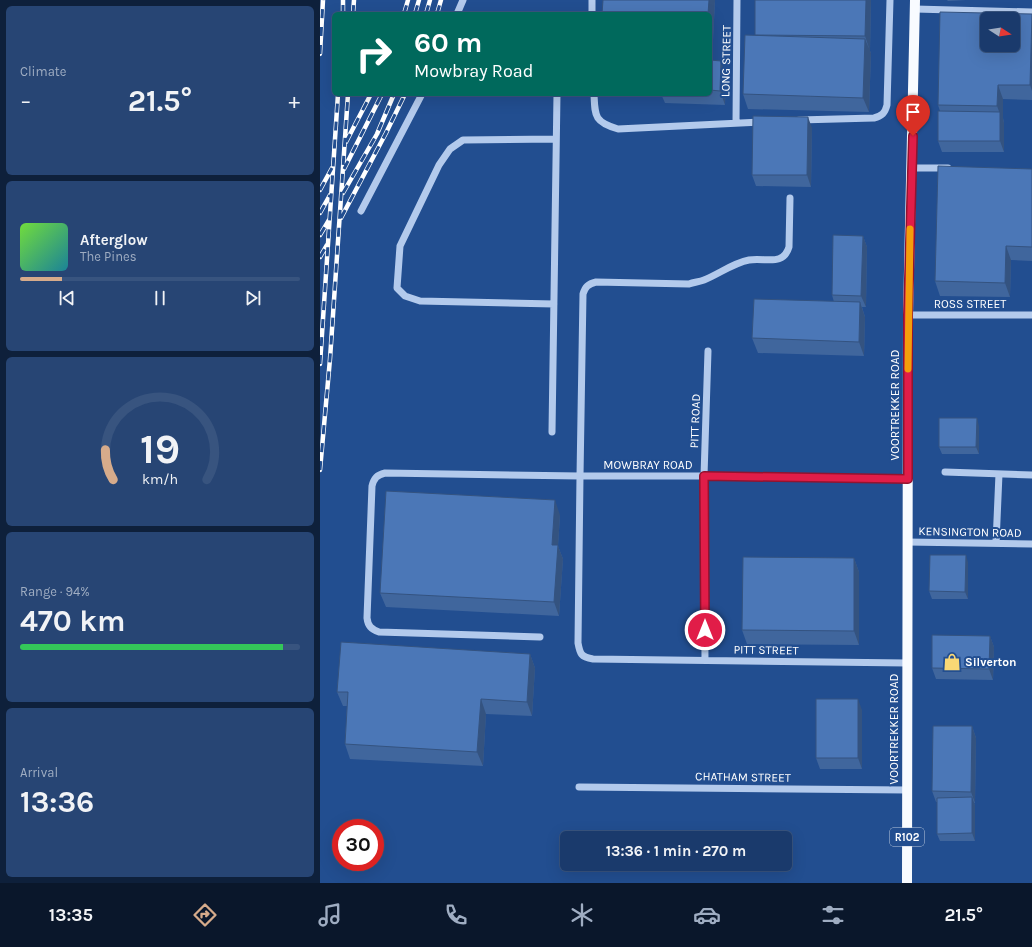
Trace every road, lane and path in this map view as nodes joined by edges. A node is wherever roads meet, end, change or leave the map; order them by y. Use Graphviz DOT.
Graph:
graph roads {
  1 [pos="463,0"];
  2 [pos="592,0"];
  3 [pos="737,0"];
  4 [pos="890,0"];
  5 [pos="915,5"];
  6 [pos="458,12"];
  7 [pos="592,12"];
  8 [pos="1032,12"];
  9 [pos="421,96"];
  10 [pos="558,96"];
  11 [pos="594,96"];
  12 [pos="790,121"];
  13 [pos="767,122"];
  14 [pos="736,123"];
  15 [pos="556,139"];
  16 [pos="912,168"];
  17 [pos="956,168"];
  18 [pos="790,198"];
  19 [pos="361,211"];
  20 [pos="554,304"];
  21 [pos="908,315"];
  22 [pos="1032,315"];
  23 [pos="708,351"];
  24 [pos="552,432"];
  25 [pos="945,472"];
  26 [pos="998,474"];
  27 [pos="1032,475"];
  28 [pos="580,476"];
  29 [pos="704,476"];
  30 [pos="908,479"];
  31 [pos="907,542"];
  32 [pos="996,543"];
  33 [pos="1032,544"];
  34 [pos="540,637"];
  35 [pos="705,660"];
  36 [pos="907,663"];
  37 [pos="579,787"];
  38 [pos="907,790"];
  39 [pos="906,883"];
  1 -- 6 [label="street"];
  2 -- 7 [label="street"];
  3 -- 14 [label="street, LONG STREET"];
  4 -- 12 [label="street"];
  5 -- 8 [label="street"];
  5 -- 16 [label="main road, VOORTREKKER ROAD / R102"];
  9 -- 19 [label="street"];
  10 -- 15 [label="street"];
  11 -- 14 [label="street"];
  13 -- 14 [label="street"];
  15 -- 20 [label="street"];
  15 -- 20 [label="street"];
  16 -- 17 [label="street"];
  16 -- 21 [label="main road, VOORTREKKER ROAD / R102"];
  18 -- 28 [label="street"];
  20 -- 24 [label="street"];
  21 -- 22 [label="street, ROSS STREET"];
  21 -- 30 [label="main road, VOORTREKKER ROAD / R102"];
  23 -- 29 [label="street, PITT ROAD"];
  25 -- 26 [label="street"];
  26 -- 27 [label="street"];
  26 -- 32 [label="street"];
  28 -- 29 [label="street, MOWBRAY ROAD"];
  28 -- 34 [label="street, MOWBRAY ROAD"];
  28 -- 35 [label="street, PITT STREET"];
  29 -- 30 [label="street, MOWBRAY ROAD"];
  29 -- 35 [label="street, PITT ROAD"];
  30 -- 31 [label="main road, VOORTREKKER ROAD / R102"];
  31 -- 32 [label="street, KENSINGTON ROAD"];
  31 -- 36 [label="main road, VOORTREKKER ROAD / R102"];
  32 -- 33 [label="street, KENSINGTON ROAD"];
  35 -- 36 [label="street, PITT STREET"];
  36 -- 38 [label="main road, VOORTREKKER ROAD / R102"];
  37 -- 38 [label="street, CHATHAM STREET"];
  38 -- 39 [label="main road, VOORTREKKER ROAD / R102"];
}
